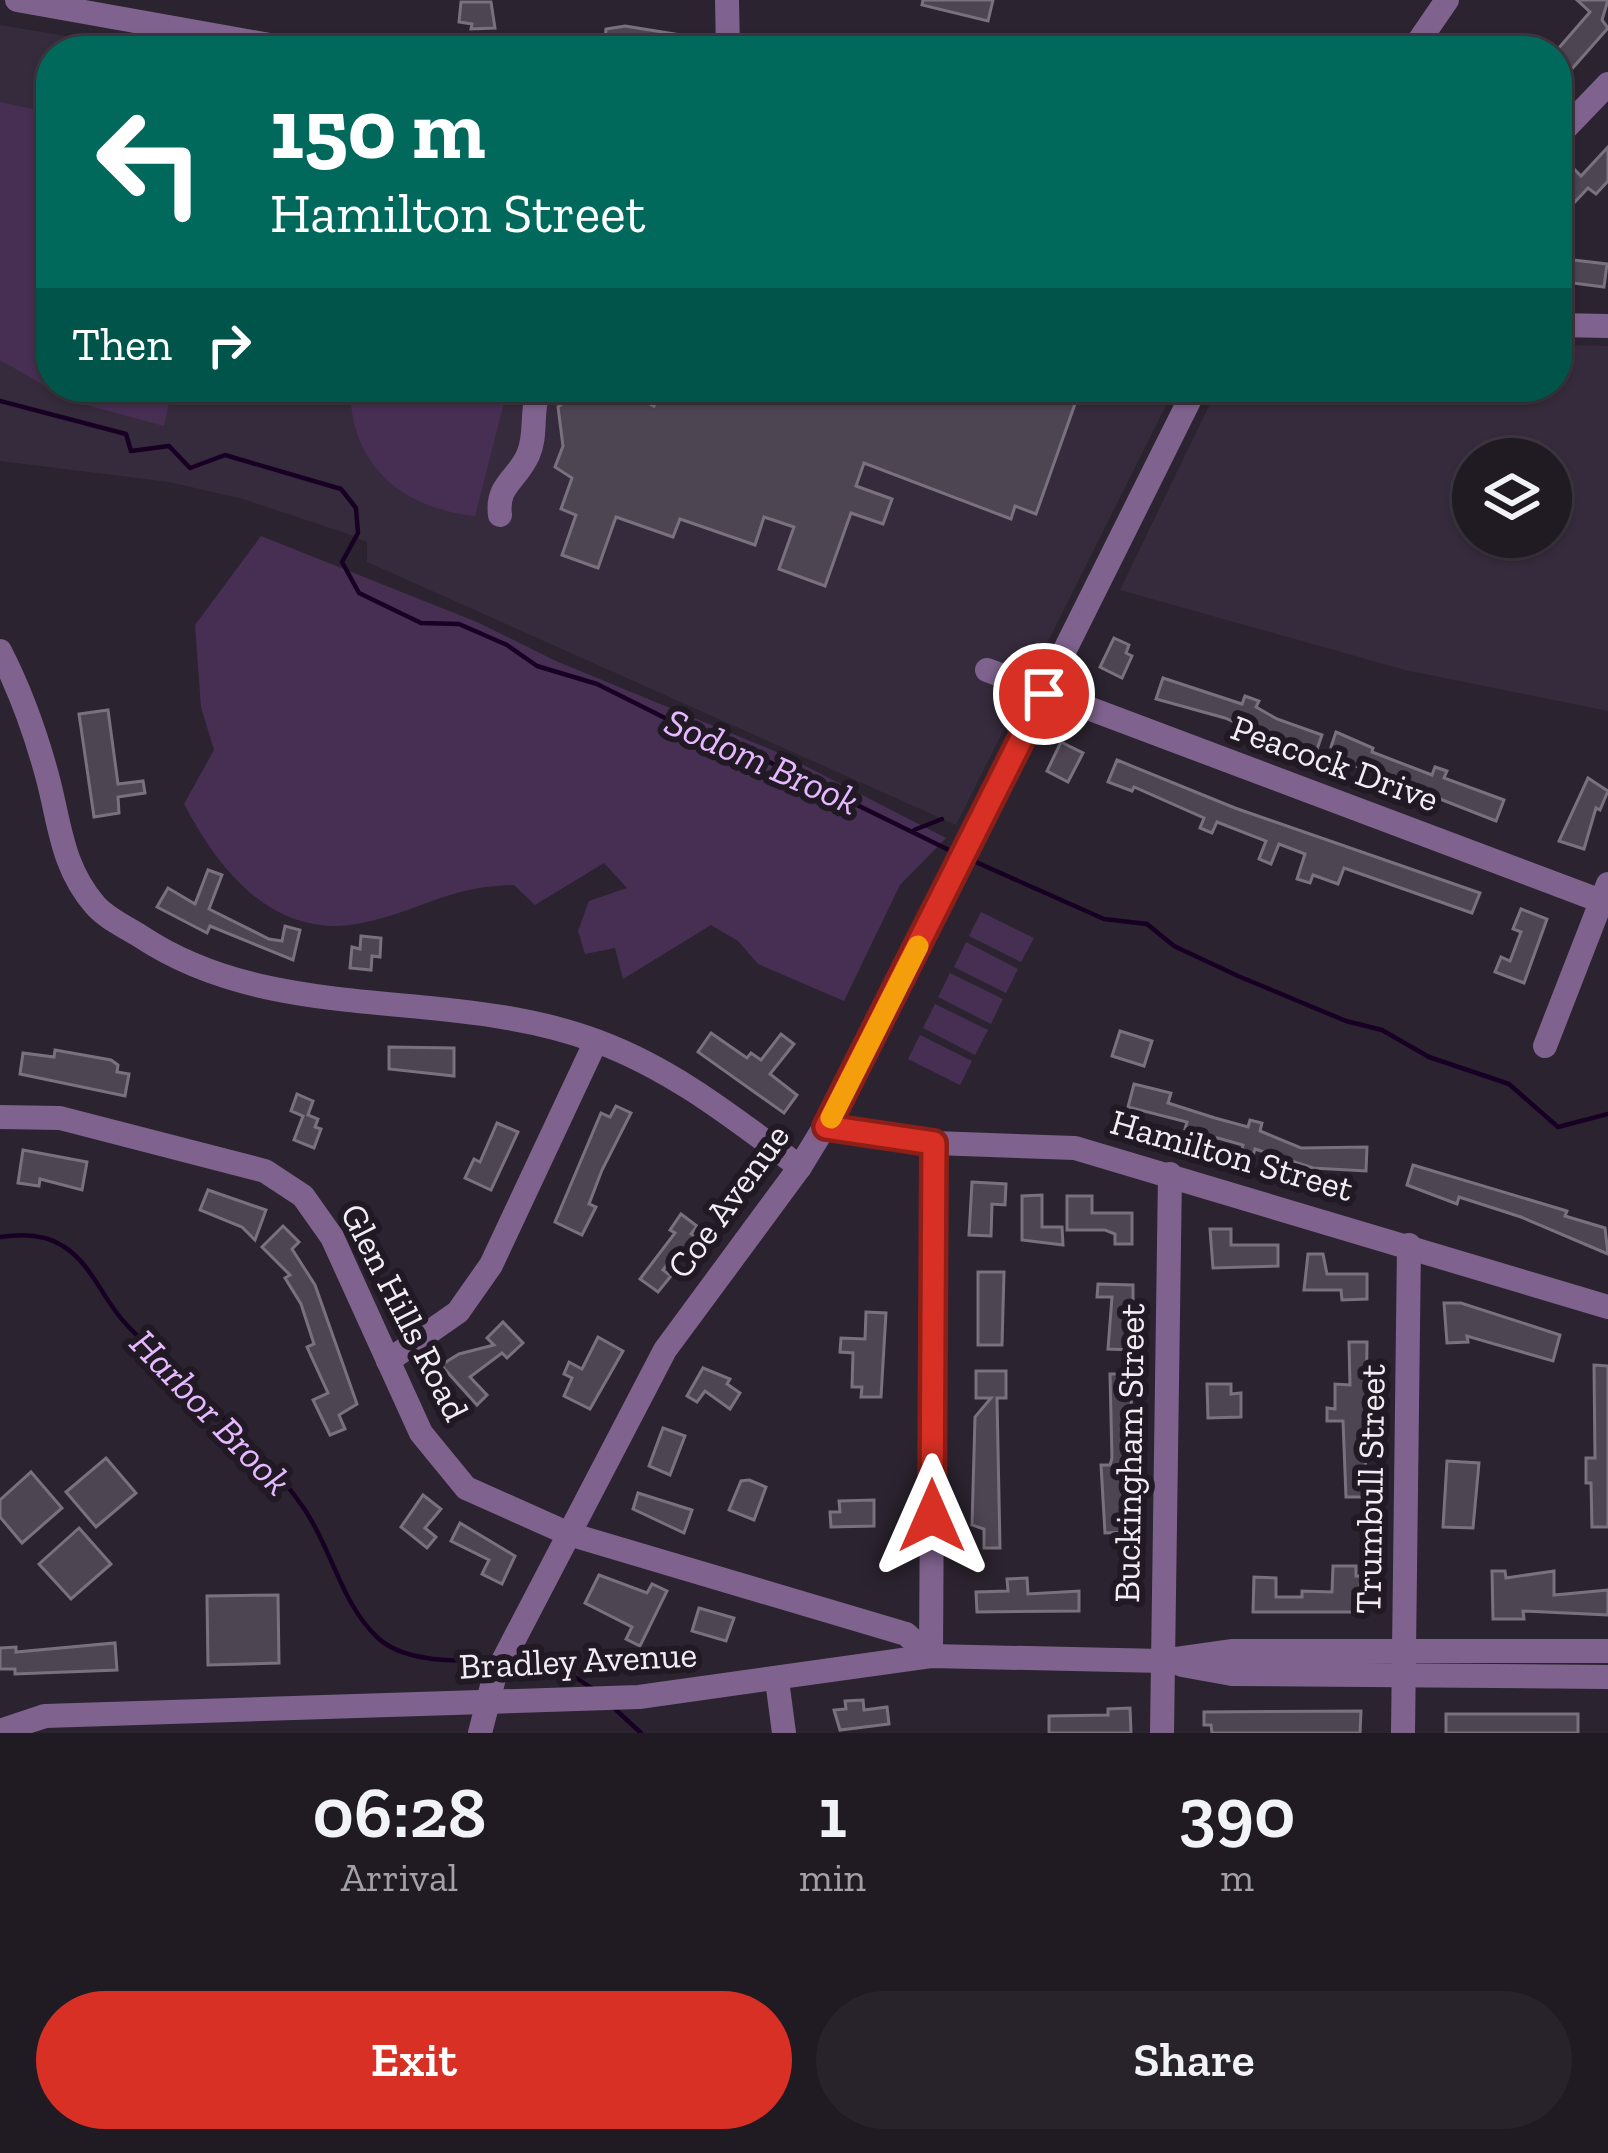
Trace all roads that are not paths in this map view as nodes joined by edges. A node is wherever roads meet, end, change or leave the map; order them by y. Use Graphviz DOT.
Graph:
graph roads {
  1 [pos="17,0"];
  2 [pos="727,0"];
  3 [pos="1448,0"];
  4 [pos="219,36"];
  5 [pos="728,36"];
  6 [pos="1423,36"];
  7 [pos="1608,84"];
  8 [pos="1572,121"];
  9 [pos="1572,325"];
  10 [pos="1608,326"];
  11 [pos="533,402"];
  12 [pos="1189,402"];
  13 [pos="500,515"];
  14 [pos="0,651"];
  15 [pos="987,670"];
  16 [pos="1044,694"];
  17 [pos="1604,892"];
  18 [pos="596,1041"];
  19 [pos="1545,1046"];
  20 [pos="0,1117"];
  21 [pos="826,1127"];
  22 [pos="934,1143"];
  23 [pos="800,1167"];
  24 [pos="1170,1174"];
  25 [pos="1409,1245"];
  26 [pos="1608,1307"];
  27 [pos="388,1360"];
  28 [pos="569,1534"];
  29 [pos="1405,1648"];
  30 [pos="1608,1651"];
  31 [pos="931,1656"];
  32 [pos="1162,1661"];
  33 [pos="1405,1677"];
  34 [pos="1608,1678"];
  35 [pos="777,1680"];
  36 [pos="485,1703"];
  37 [pos="0,1731"];
  38 [pos="480,1733"];
  39 [pos="784,1733"];
  40 [pos="1162,1733"];
  41 [pos="1403,1733"];
  1 -- 4 [label="street"];
  2 -- 5 [label="street"];
  3 -- 6 [label="street"];
  7 -- 8 [label="street"];
  9 -- 10 [label="street"];
  11 -- 13 [label="street"];
  12 -- 16 [label="street, Coe Avenue"];
  14 -- 18 [label="street"];
  15 -- 16 [label="street, Peacock Drive"];
  16 -- 17 [label="street, Peacock Drive"];
  16 -- 21 [label="street, Coe Avenue"];
  17 -- 19 [label="street"];
  18 -- 23 [label="street"];
  18 -- 27 [label="street"];
  20 -- 27 [label="street, Glen Hills Road"];
  21 -- 22 [label="street, Hamilton Street"];
  21 -- 23 [label="street, Coe Avenue"];
  22 -- 24 [label="street, Hamilton Street"];
  22 -- 31 [label="street"];
  23 -- 28 [label="street, Coe Avenue"];
  24 -- 25 [label="street, Hamilton Street"];
  24 -- 32 [label="street, Buckingham Street"];
  25 -- 26 [label="street, Hamilton Street"];
  25 -- 29 [label="street, Trumbull Street"];
  27 -- 28 [label="street, Glen Hills Road"];
  28 -- 31 [label="street, Glen Hills Road"];
  28 -- 36 [label="street, Coe Avenue"];
  29 -- 30 [label="street, Bradley Avenue"];
  29 -- 32 [label="street, Bradley Avenue"];
  29 -- 33 [label="street, Trumbull Street"];
  31 -- 32 [label="street, Bradley Avenue"];
  31 -- 35 [label="street, Bradley Avenue"];
  32 -- 33 [label="street, Bradley Avenue"];
  32 -- 40 [label="street, Buckingham Street"];
  33 -- 34 [label="street, Bradley Avenue"];
  33 -- 41 [label="street, Trumbull Street"];
  35 -- 36 [label="street, Bradley Avenue"];
  35 -- 39 [label="street"];
  36 -- 37 [label="street, Bradley Avenue"];
  36 -- 38 [label="street, Coe Avenue"];
}
